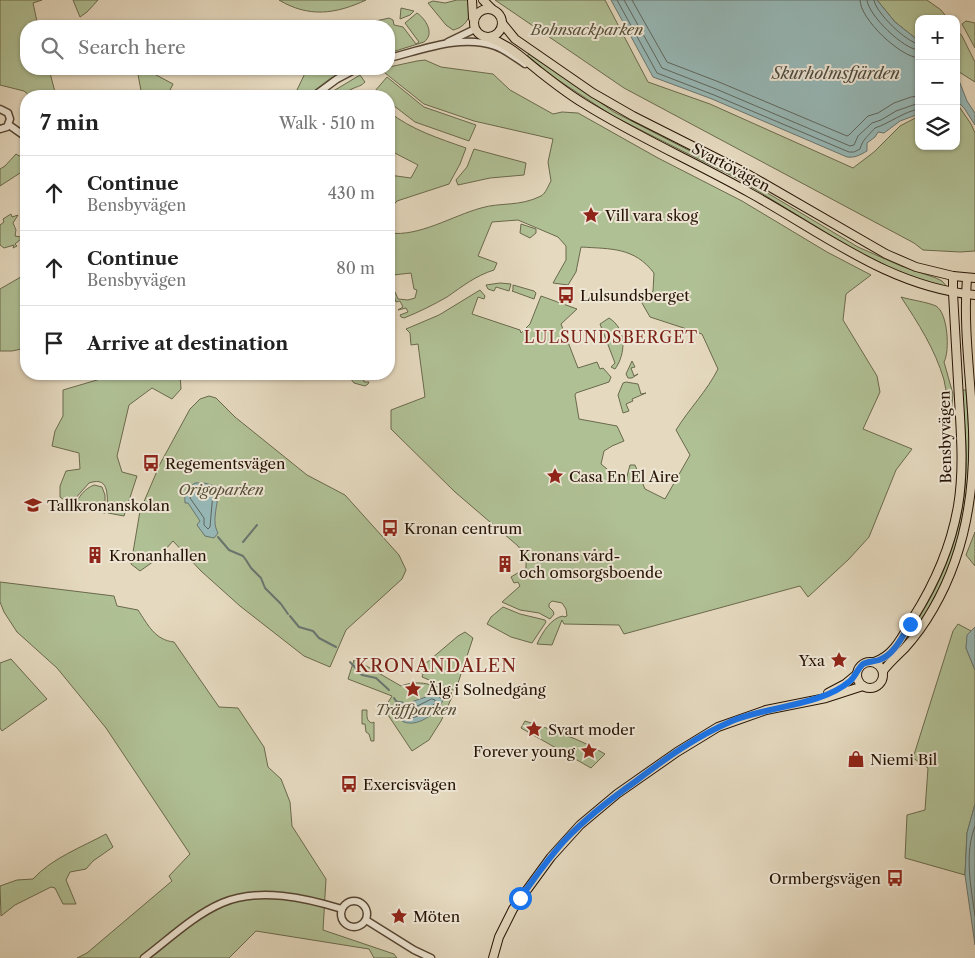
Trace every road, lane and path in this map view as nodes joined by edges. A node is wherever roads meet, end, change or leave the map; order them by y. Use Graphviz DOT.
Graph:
graph roads {
  1 [pos="472,0"];
  2 [pos="483,0"];
  3 [pos="492,9"];
  4 [pos="502,23"];
  5 [pos="475,25"];
  6 [pos="487,37"];
  7 [pos="443,44"];
  8 [pos="395,56"];
  9 [pos="540,72"];
  10 [pos="345,75"];
  11 [pos="322,90"];
  12 [pos="0,109"];
  13 [pos="9,125"];
  14 [pos="0,129"];
  15 [pos="20,133"];
  16 [pos="953,276"];
  17 [pos="971,278"];
  18 [pos="952,293"];
  19 [pos="966,294"];
  20 [pos="975,295"];
  21 [pos="874,662"];
  22 [pos="883,671"];
  23 [pos="857,674"];
  24 [pos="863,686"];
  25 [pos="811,700"];
  26 [pos="342,909"];
  27 [pos="366,920"];
  28 [pos="498,942"];
  29 [pos="144,958"];
  30 [pos="431,958"];
  31 [pos="489,958"];
  32 [pos="493,958"];
  1 -- 5 [label="main road"];
  2 -- 3 [label="main road"];
  3 -- 4 [label="main road"];
  3 -- 5 [label="main road"];
  4 -- 6 [label="main road"];
  4 -- 16 [label="main road, Svartövägen"];
  5 -- 6 [label="main road"];
  5 -- 7 [label="street"];
  6 -- 9 [label="main road, Svartövägen"];
  7 -- 8 [label="street"];
  7 -- 9 [label="street"];
  9 -- 18 [label="main road, Svartövägen"];
  10 -- 11 [label="street"];
  12 -- 13 [label="street"];
  13 -- 14 [label="street"];
  13 -- 15 [label="street"];
  16 -- 17 [label="main road, Svartövägen"];
  16 -- 18 [label="main road, Bensbyvägen"];
  17 -- 19 [label="main road, Bensbyvägen"];
  18 -- 19 [label="main road, Svartövägen"];
  18 -- 21 [label="main road, Bensbyvägen"];
  19 -- 20 [label="main road, Svartövägen"];
  19 -- 22 [label="main road, Bensbyvägen"];
  21 -- 22 [label="main road"];
  21 -- 23 [label="main road"];
  22 -- 24 [label="main road"];
  23 -- 24 [label="main road"];
  23 -- 25 [label="main road"];
  24 -- 25 [label="main road"];
  25 -- 28 [label="main road"];
  26 -- 27 [label="street"];
  26 -- 27 [label="street"];
  26 -- 29 [label="street"];
  27 -- 30 [label="street"];
  28 -- 31 [label="main road"];
  28 -- 32 [label="main road"];
}
